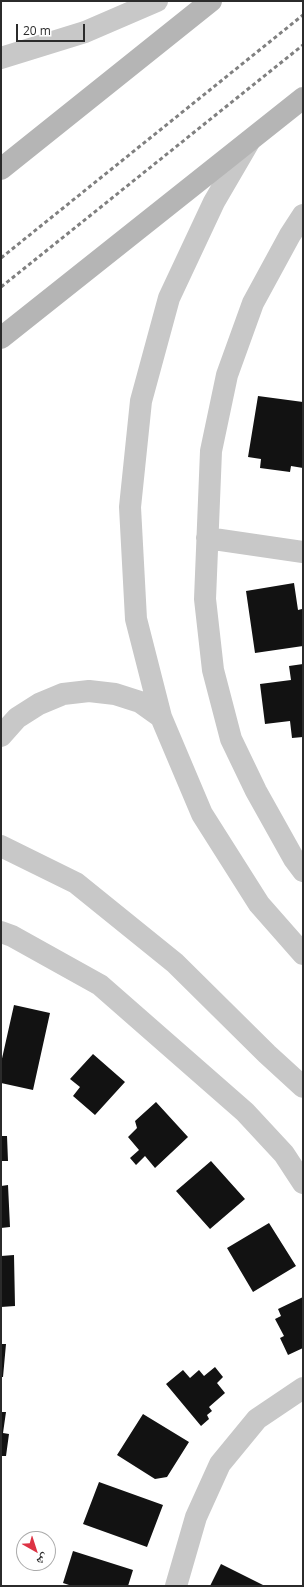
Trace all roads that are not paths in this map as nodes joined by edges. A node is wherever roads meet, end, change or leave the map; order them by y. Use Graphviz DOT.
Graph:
graph roads {
  1 [pos="157,1"];
  2 [pos="211,1"];
  3 [pos="1,58"];
  4 [pos="303,98"];
  5 [pos="249,142"];
  6 [pos="1,169"];
  7 [pos="303,215"];
  8 [pos="1,338"];
  9 [pos="207,538"];
  10 [pos="303,552"];
  11 [pos="162,717"];
  12 [pos="1,736"];
  13 [pos="1,846"];
  14 [pos="303,871"];
  15 [pos="1,932"];
  16 [pos="303,954"];
  17 [pos="303,1087"];
  18 [pos="303,1183"];
  19 [pos="303,1388"];
  20 [pos="176,1586"];
  1 -- 3 [label="street"];
  2 -- 6 [label="main road"];
  4 -- 5 [label="main road"];
  5 -- 8 [label="main road"];
  5 -- 11 [label="street"];
  7 -- 9 [label="street"];
  9 -- 10 [label="street"];
  9 -- 14 [label="street"];
  11 -- 12 [label="street"];
  11 -- 16 [label="street"];
  13 -- 17 [label="street"];
  15 -- 18 [label="street"];
  19 -- 20 [label="street"];
}
